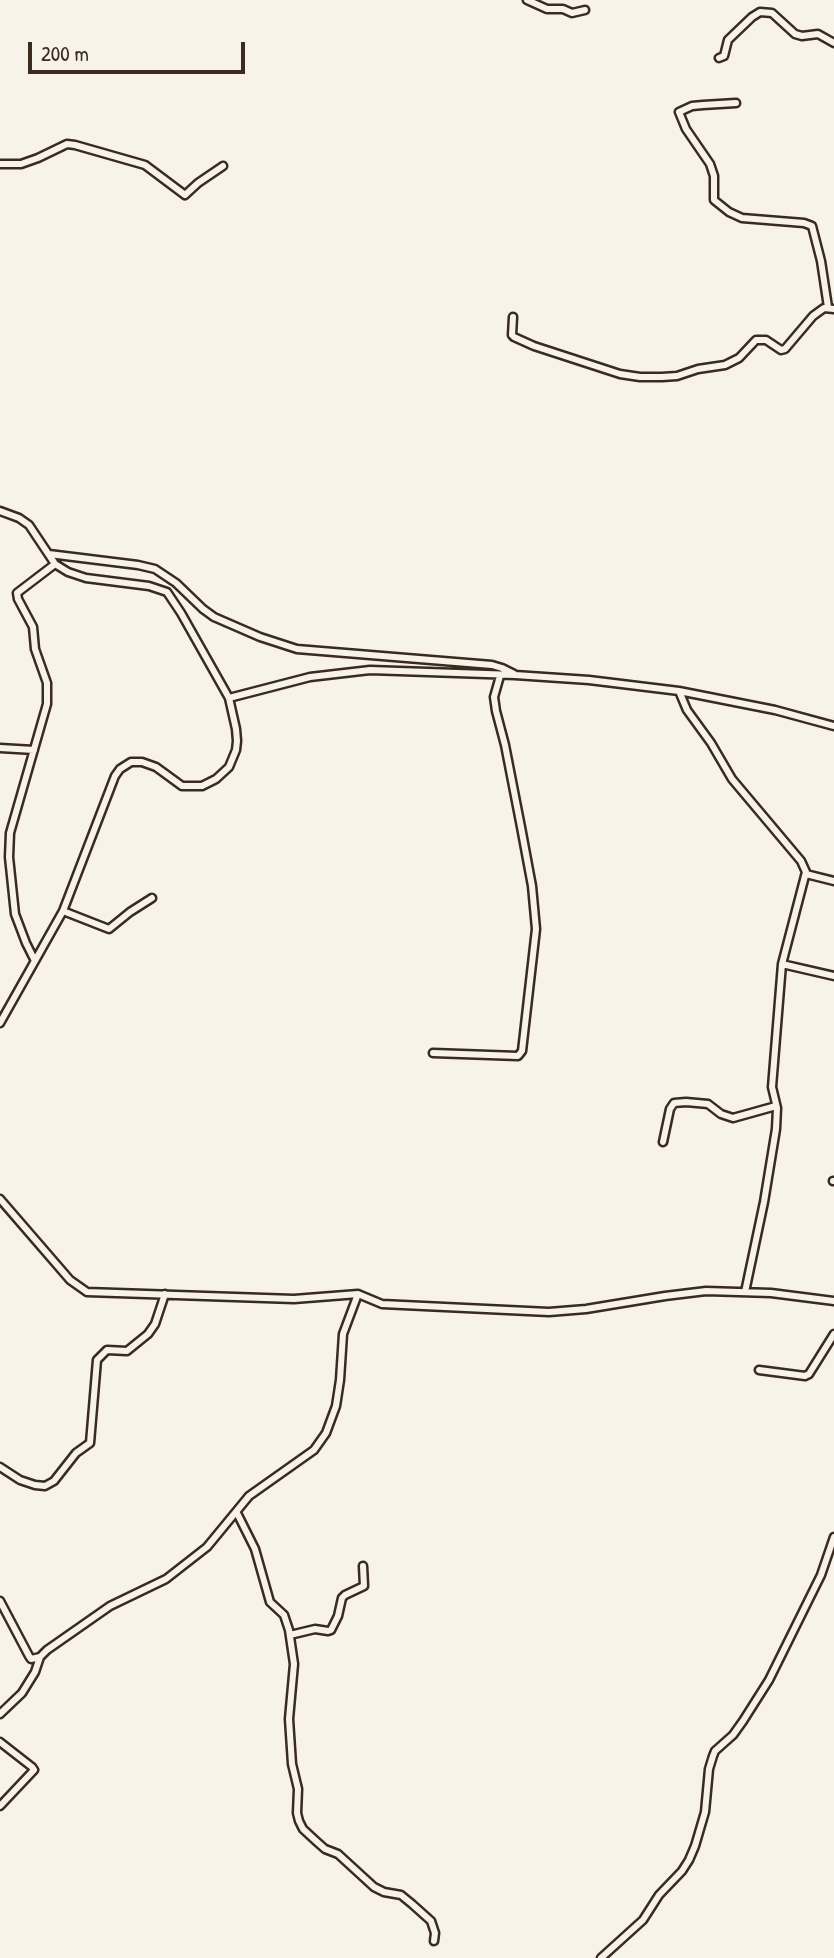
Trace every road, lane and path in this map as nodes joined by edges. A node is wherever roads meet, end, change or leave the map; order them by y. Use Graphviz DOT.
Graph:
graph roads {
  1 [pos="527,0"];
  2 [pos="585,10"];
  3 [pos="834,43"];
  4 [pos="719,58"];
  5 [pos="736,103"];
  6 [pos="0,164"];
  7 [pos="223,166"];
  8 [pos="831,308"];
  9 [pos="513,317"];
  10 [pos="0,511"];
  11 [pos="49,554"];
  12 [pos="55,564"];
  13 [pos="515,675"];
  14 [pos="500,676"];
  15 [pos="679,691"];
  16 [pos="229,698"];
  17 [pos="834,726"];
  18 [pos="0,748"];
  19 [pos="34,750"];
  20 [pos="806,874"];
  21 [pos="834,881"];
  22 [pos="152,898"];
  23 [pos="63,911"];
  24 [pos="35,961"];
  25 [pos="782,964"];
  26 [pos="834,976"];
  27 [pos="0,1023"];
  28 [pos="433,1053"];
  29 [pos="776,1106"];
  30 [pos="663,1142"];
  31 [pos="0,1199"];
  32 [pos="745,1292"];
  33 [pos="165,1294"];
  34 [pos="358,1294"];
  35 [pos="834,1301"];
  36 [pos="834,1334"];
  37 [pos="759,1370"];
  38 [pos="0,1467"];
  39 [pos="237,1513"];
  40 [pos="834,1537"];
  41 [pos="831,1560"];
  42 [pos="363,1566"];
  43 [pos="0,1603"];
  44 [pos="290,1635"];
  45 [pos="40,1657"];
  46 [pos="0,1714"];
  47 [pos="0,1742"];
  48 [pos="0,1806"];
  49 [pos="434,1941"];
  50 [pos="601,1958"];
  1 -- 2 [label="street"];
  3 -- 4 [label="street"];
  5 -- 8 [label="street"];
  6 -- 7 [label="street"];
  8 -- 9 [label="street"];
  10 -- 11 [label="street"];
  11 -- 12 [label="street"];
  11 -- 13 [label="street"];
  12 -- 16 [label="street"];
  12 -- 19 [label="street"];
  13 -- 14 [label="street"];
  13 -- 15 [label="street"];
  14 -- 16 [label="street"];
  14 -- 28 [label="street"];
  15 -- 17 [label="street"];
  15 -- 20 [label="street"];
  16 -- 23 [label="street"];
  18 -- 19 [label="street"];
  19 -- 24 [label="street"];
  20 -- 21 [label="street"];
  20 -- 25 [label="street"];
  22 -- 23 [label="street"];
  23 -- 24 [label="street"];
  24 -- 27 [label="street"];
  25 -- 26 [label="street"];
  25 -- 29 [label="street"];
  29 -- 30 [label="street"];
  29 -- 32 [label="street"];
  31 -- 33 [label="street"];
  32 -- 34 [label="street"];
  32 -- 35 [label="street"];
  33 -- 34 [label="street"];
  33 -- 38 [label="street"];
  34 -- 39 [label="street"];
  36 -- 37 [label="street"];
  39 -- 44 [label="street"];
  39 -- 45 [label="street"];
  40 -- 41 [label="street"];
  41 -- 50 [label="street"];
  42 -- 44 [label="street"];
  43 -- 45 [label="street"];
  44 -- 49 [label="street"];
  45 -- 46 [label="street"];
  47 -- 48 [label="street"];
}
